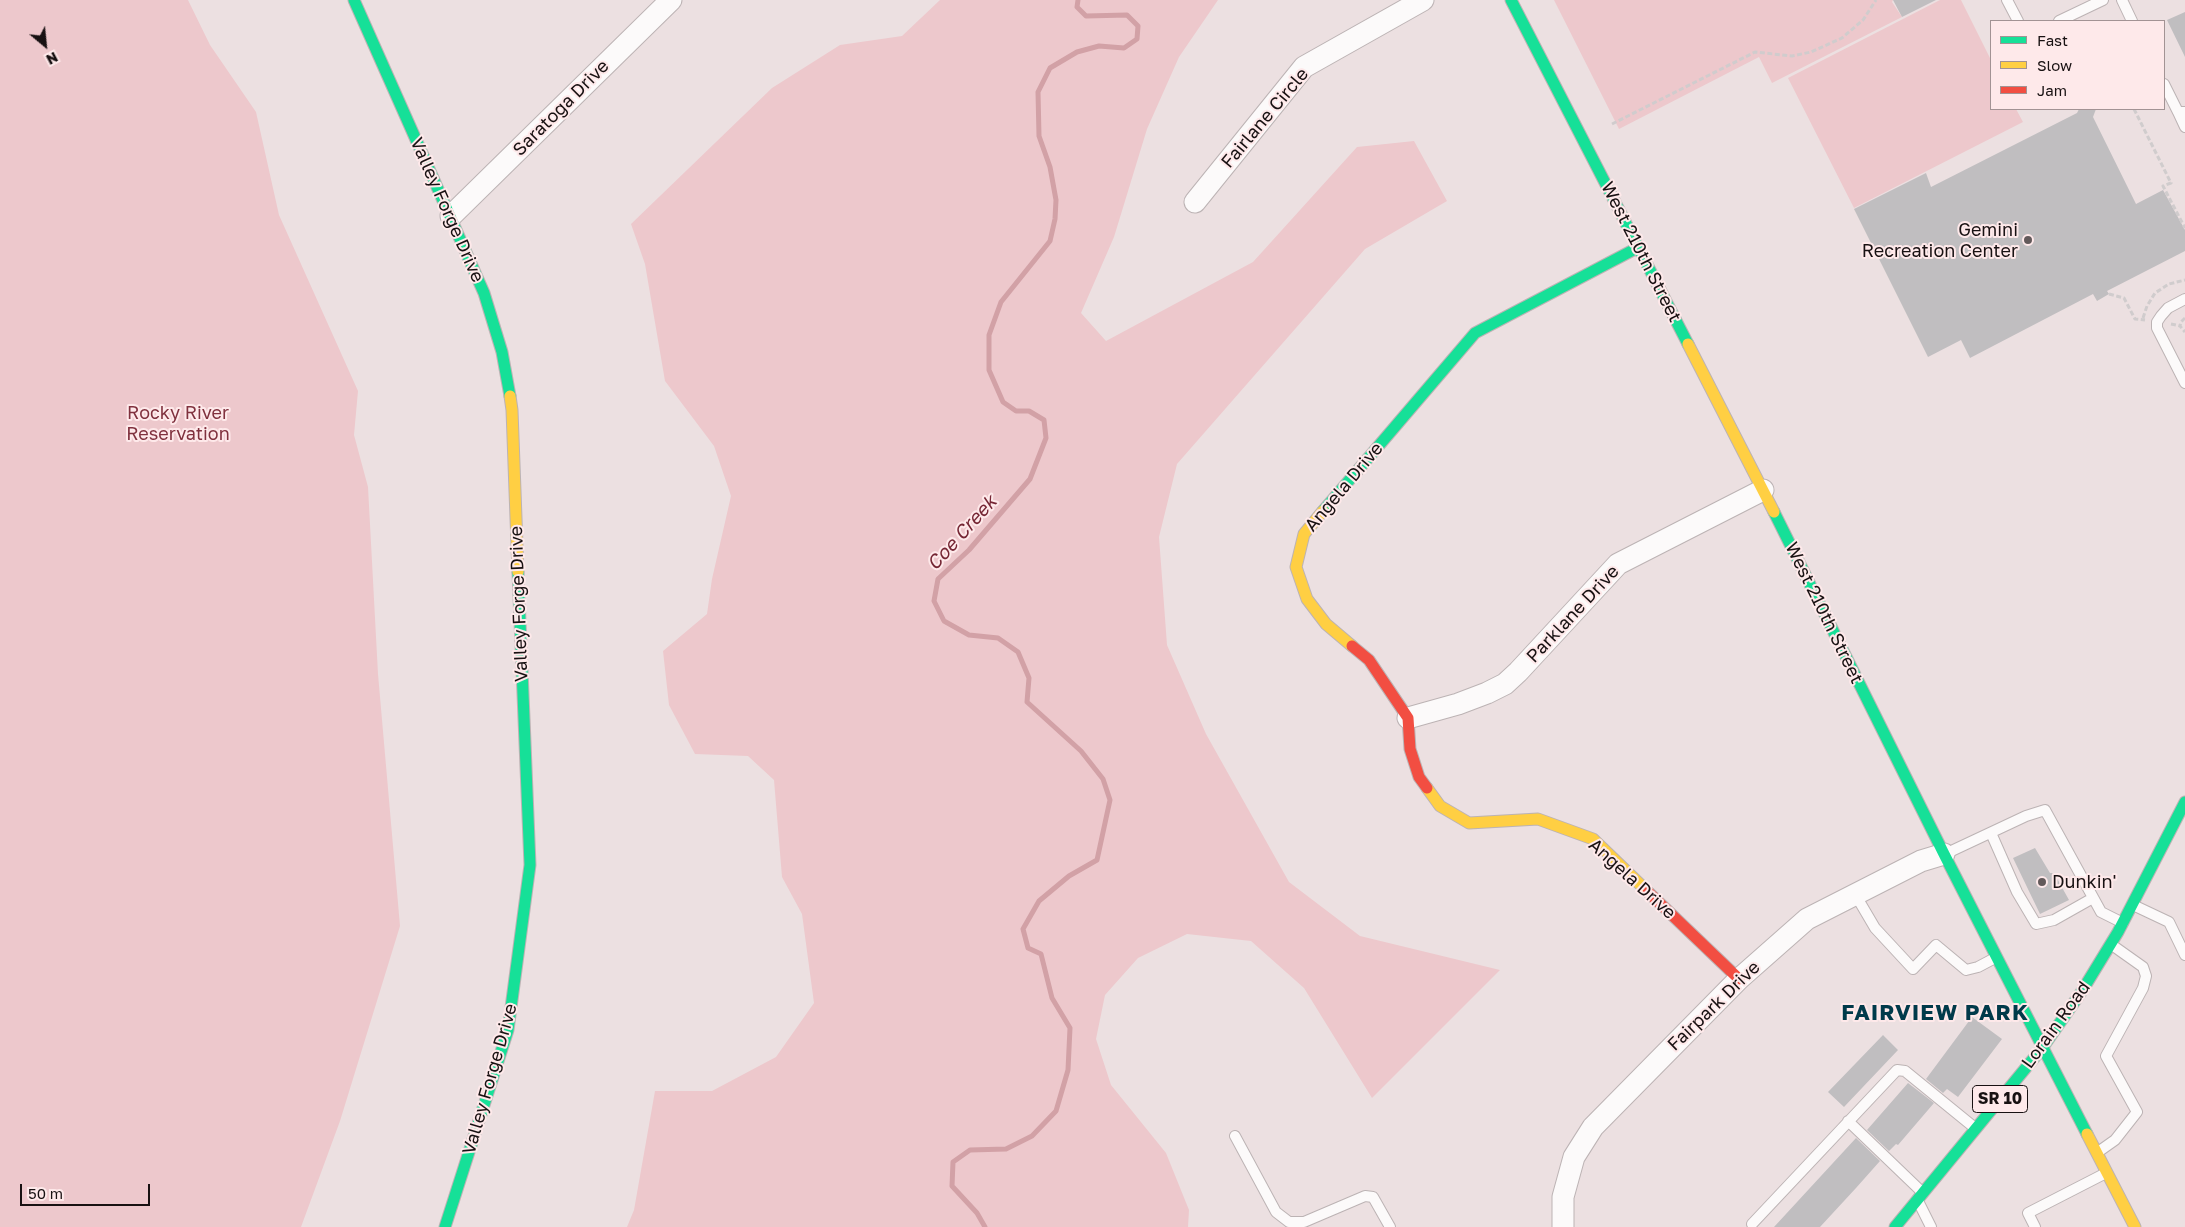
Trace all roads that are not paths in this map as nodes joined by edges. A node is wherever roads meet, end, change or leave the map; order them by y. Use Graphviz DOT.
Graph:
graph roads {
  1 [pos="354,0"];
  2 [pos="671,0"];
  3 [pos="1423,0"];
  4 [pos="1511,0"];
  5 [pos="2007,0"];
  6 [pos="2102,0"];
  7 [pos="2122,0"];
  8 [pos="2017,20"];
  9 [pos="2061,20"];
  10 [pos="2132,20"];
  11 [pos="2165,86"];
  12 [pos="2181,112"];
  13 [pos="2185,127"];
  14 [pos="1195,202"];
  15 [pos="451,216"];
  16 [pos="1639,247"];
  17 [pos="2185,299"];
  18 [pos="2185,383"];
  19 [pos="1763,490"];
  20 [pos="1408,718"];
  21 [pos="2185,802"];
  22 [pos="1991,833"];
  23 [pos="1944,854"];
  24 [pos="1855,894"];
  25 [pos="2093,898"];
  26 [pos="2132,904"];
  27 [pos="2123,923"];
  28 [pos="2111,944"];
  29 [pos="2185,955"];
  30 [pos="1997,957"];
  31 [pos="1739,980"];
  32 [pos="2043,1047"];
  33 [pos="1848,1121"];
  34 [pos="1976,1129"];
  35 [pos="1235,1136"];
  36 [pos="2097,1152"];
  37 [pos="2107,1172"];
  38 [pos="1921,1198"];
  39 [pos="1752,1224"];
  40 [pos="445,1227"];
  41 [pos="1390,1227"];
  42 [pos="1563,1227"];
  43 [pos="1895,1227"];
  44 [pos="1932,1227"];
  45 [pos="2035,1227"];
  46 [pos="2135,1227"];
  1 -- 15 [label="street, Valley Forge Drive"];
  2 -- 15 [label="street, Saratoga Drive"];
  3 -- 14 [label="street, Fairlane Circle"];
  4 -- 16 [label="street, West 210th Street"];
  5 -- 8 [label="lane"];
  6 -- 9 [label="lane"];
  7 -- 10 [label="lane"];
  11 -- 12 [label="lane"];
  12 -- 13 [label="lane"];
  15 -- 40 [label="street, Valley Forge Drive"];
  16 -- 19 [label="street, West 210th Street"];
  16 -- 20 [label="street, Angela Drive"];
  17 -- 18 [label="lane"];
  19 -- 20 [label="street, Parklane Drive"];
  19 -- 23 [label="street, West 210th Street"];
  20 -- 31 [label="street, Angela Drive"];
  21 -- 26 [label="street, Lorain Road / SR 10"];
  22 -- 23 [label="lane"];
  22 -- 25 [label="lane"];
  22 -- 25 [label="lane"];
  23 -- 24 [label="street, Fairpark Drive"];
  23 -- 30 [label="street, West 210th Street"];
  24 -- 30 [label="lane"];
  24 -- 31 [label="street, Fairpark Drive"];
  25 -- 27 [label="lane"];
  26 -- 27 [label="street, Lorain Road / SR 10"];
  26 -- 29 [label="lane"];
  27 -- 28 [label="street, Lorain Road / SR 10"];
  28 -- 32 [label="street, Lorain Road / SR 10"];
  28 -- 36 [label="lane"];
  30 -- 32 [label="street, West 210th Street"];
  31 -- 42 [label="street, Fairpark Drive"];
  32 -- 34 [label="street, Lorain Road / SR 10"];
  32 -- 36 [label="street, West 210th Street"];
  33 -- 34 [label="lane"];
  33 -- 38 [label="lane"];
  33 -- 39 [label="lane"];
  34 -- 38 [label="street, Lorain Road / SR 10"];
  35 -- 41 [label="lane"];
  36 -- 37 [label="street, West 210th Street"];
  37 -- 45 [label="lane"];
  37 -- 46 [label="street, West 210th Street"];
  38 -- 43 [label="street, Lorain Road / SR 10"];
  38 -- 44 [label="lane"];
}
